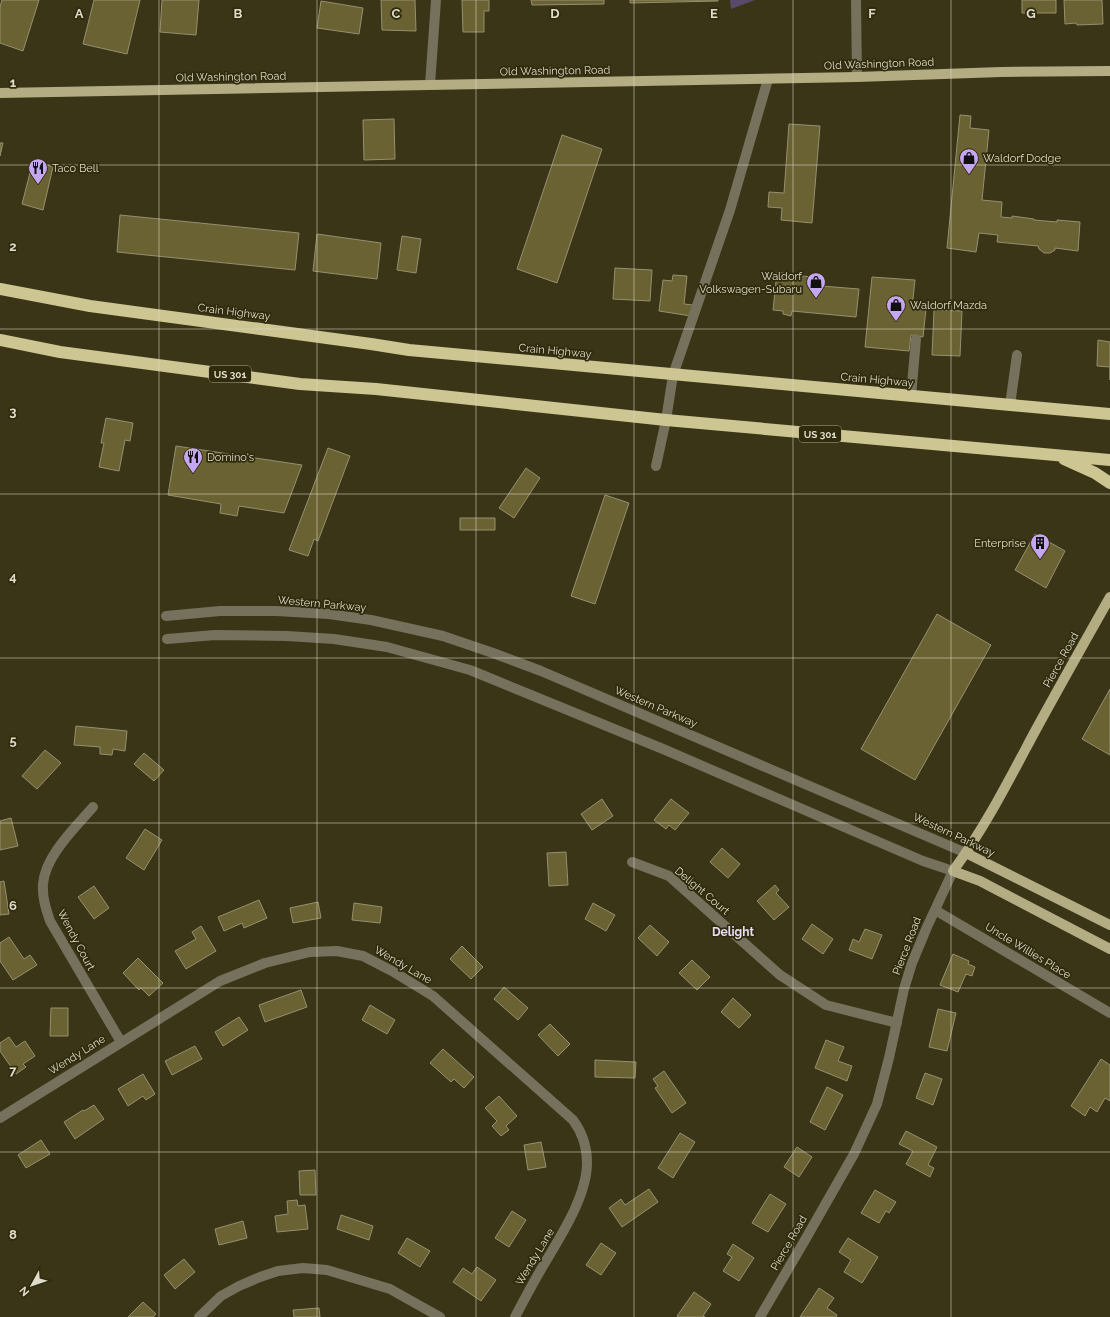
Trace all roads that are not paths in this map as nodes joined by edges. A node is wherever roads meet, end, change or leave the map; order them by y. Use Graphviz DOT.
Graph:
graph roads {
  1 [pos="436,0"];
  2 [pos="856,0"];
  3 [pos="1110,72"];
  4 [pos="857,77"];
  5 [pos="768,79"];
  6 [pos="430,85"];
  7 [pos="0,93"];
  8 [pos="0,289"];
  9 [pos="916,339"];
  10 [pos="0,340"];
  11 [pos="1016,355"];
  12 [pos="673,375"];
  13 [pos="911,396"];
  14 [pos="1010,405"];
  15 [pos="1110,414"];
  16 [pos="666,420"];
  17 [pos="1056,455"];
  18 [pos="1110,460"];
  19 [pos="656,466"];
  20 [pos="1110,483"];
  21 [pos="1110,597"];
  22 [pos="166,616"];
  23 [pos="168,639"];
  24 [pos="93,807"];
  25 [pos="966,853"];
  26 [pos="632,862"];
  27 [pos="953,871"];
  28 [pos="935,910"];
  29 [pos="1110,925"];
  30 [pos="1110,950"];
  31 [pos="1110,1014"];
  32 [pos="896,1023"];
  33 [pos="121,1042"];
  34 [pos="0,1118"];
  35 [pos="199,1317"];
  36 [pos="440,1317"];
  37 [pos="515,1317"];
  38 [pos="760,1317"];
  1 -- 6 [label="street"];
  2 -- 4 [label="street"];
  3 -- 4 [label="main road, Old Washington Road"];
  4 -- 5 [label="main road, Old Washington Road"];
  5 -- 6 [label="main road, Old Washington Road"];
  5 -- 12 [label="street"];
  6 -- 7 [label="main road, Old Washington Road"];
  8 -- 12 [label="highway, Crain Highway"];
  9 -- 13 [label="street"];
  10 -- 16 [label="highway, US 301"];
  11 -- 14 [label="street"];
  12 -- 13 [label="highway, Crain Highway"];
  12 -- 16 [label="street"];
  13 -- 14 [label="highway, Crain Highway"];
  14 -- 15 [label="highway, Crain Highway"];
  16 -- 17 [label="highway, US 301"];
  16 -- 19 [label="street"];
  17 -- 18 [label="highway, US 301"];
  17 -- 20 [label="highway"];
  21 -- 25 [label="main road, Pierce Road"];
  22 -- 25 [label="street, Western Parkway"];
  23 -- 27 [label="street"];
  24 -- 33 [label="street, Wendy Court"];
  25 -- 27 [label="main road, Pierce Road"];
  25 -- 29 [label="main road, Western Parkway"];
  26 -- 32 [label="street, Delight Court"];
  27 -- 28 [label="street, Pierce Road"];
  27 -- 30 [label="main road"];
  28 -- 31 [label="street, Uncle Willies Place"];
  28 -- 32 [label="street, Pierce Road"];
  32 -- 38 [label="street, Pierce Road"];
  33 -- 34 [label="street, Wendy Lane"];
  33 -- 37 [label="street, Wendy Lane"];
  35 -- 36 [label="street"];
}
